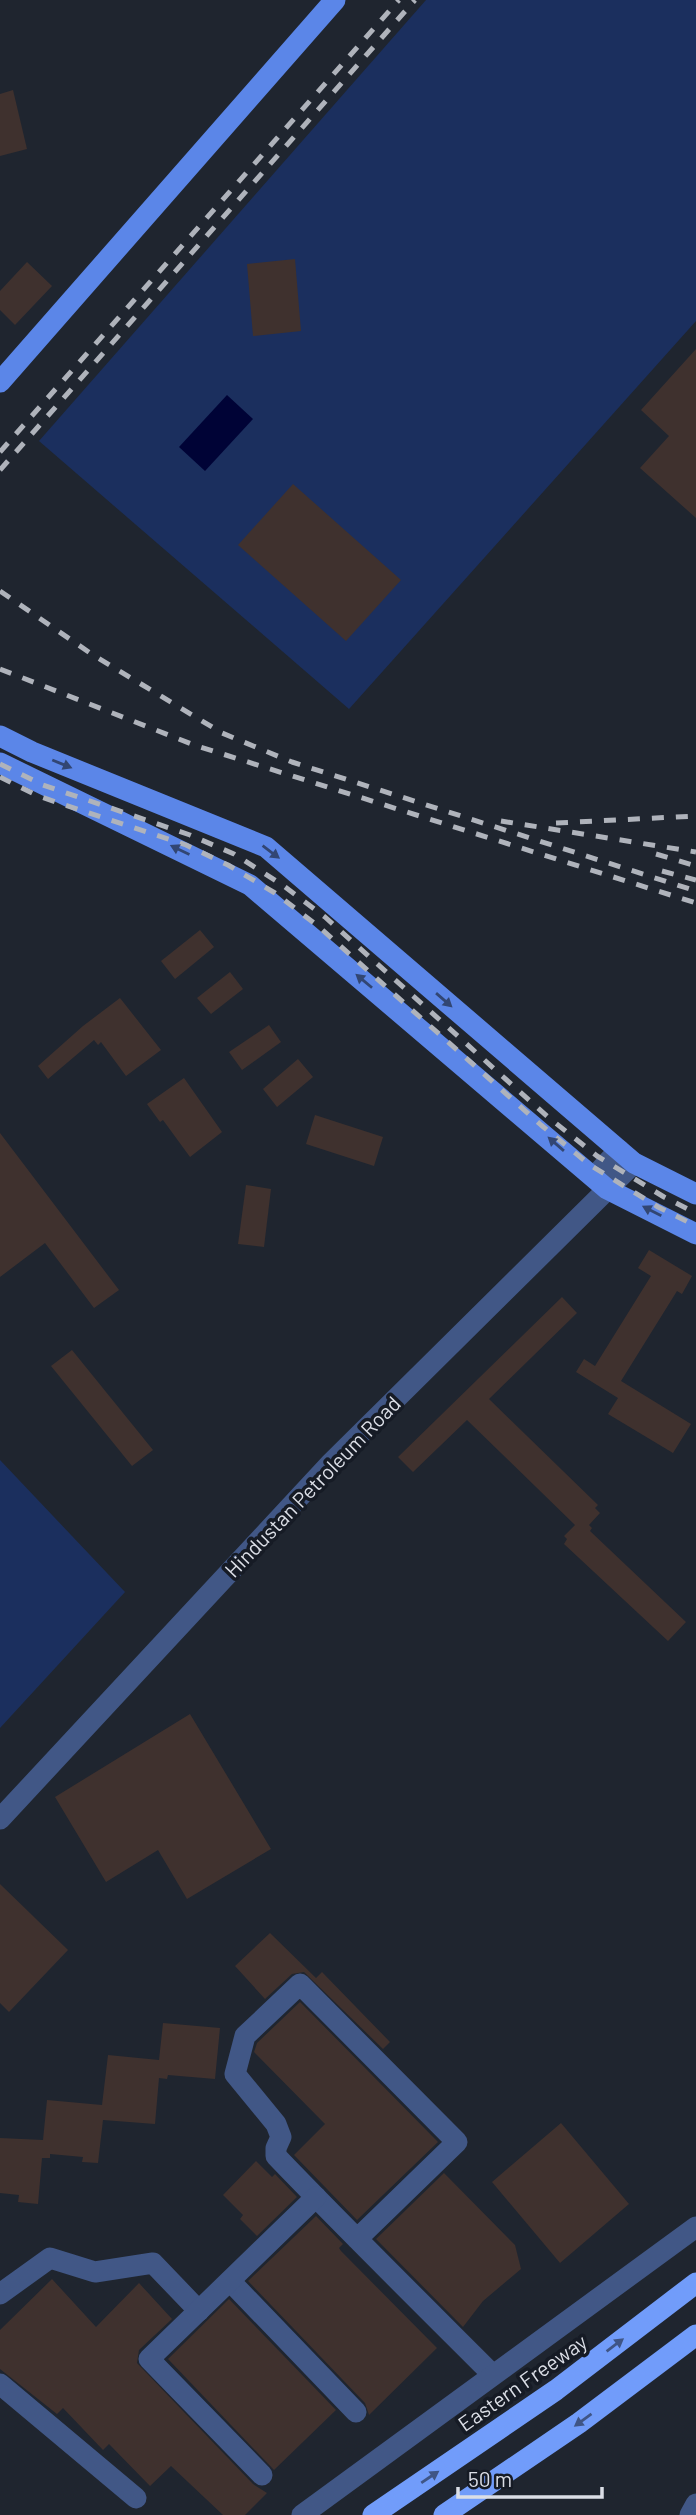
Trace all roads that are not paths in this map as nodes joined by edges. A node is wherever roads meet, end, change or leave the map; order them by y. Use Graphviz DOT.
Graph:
graph roads {
  1 [pos="335,0"];
  2 [pos="0,382"];
  3 [pos="0,736"];
  4 [pos="0,762"];
  5 [pos="627,1156"];
  6 [pos="601,1183"];
  7 [pos="696,1194"];
  8 [pos="696,1234"];
  9 [pos="0,1819"];
  10 [pos="316,2197"];
  11 [pos="696,2227"];
  12 [pos="357,2239"];
  13 [pos="230,2281"];
  14 [pos="696,2283"];
  15 [pos="0,2294"];
  16 [pos="199,2311"];
  17 [pos="696,2335"];
  18 [pos="492,2374"];
  19 [pos="0,2384"];
  20 [pos="356,2412"];
  21 [pos="262,2475"];
  22 [pos="136,2498"];
  23 [pos="696,2504"];
  24 [pos="302,2515"];
  25 [pos="373,2515"];
  26 [pos="444,2515"];
  27 [pos="690,2515"];
  1 -- 2 [label="main road"];
  3 -- 5 [label="main road, one-way"];
  6 -- 4 [label="main road, one-way"];
  5 -- 6 [label="street, Hindustan Petroleum Road"];
  5 -- 7 [label="main road"];
  8 -- 6 [label="main road, one-way"];
  6 -- 9 [label="street, Hindustan Petroleum Road"];
  10 -- 12 [label="street"];
  10 -- 12 [label="street"];
  10 -- 13 [label="street"];
  11 -- 18 [label="street"];
  12 -- 18 [label="street"];
  13 -- 16 [label="street"];
  13 -- 20 [label="street"];
  25 -- 14 [label="highway, Eastern Freeway, one-way"];
  15 -- 16 [label="street"];
  16 -- 21 [label="street"];
  17 -- 26 [label="highway, one-way"];
  18 -- 24 [label="street"];
  19 -- 22 [label="street"];
  23 -- 27 [label="street"];
}
